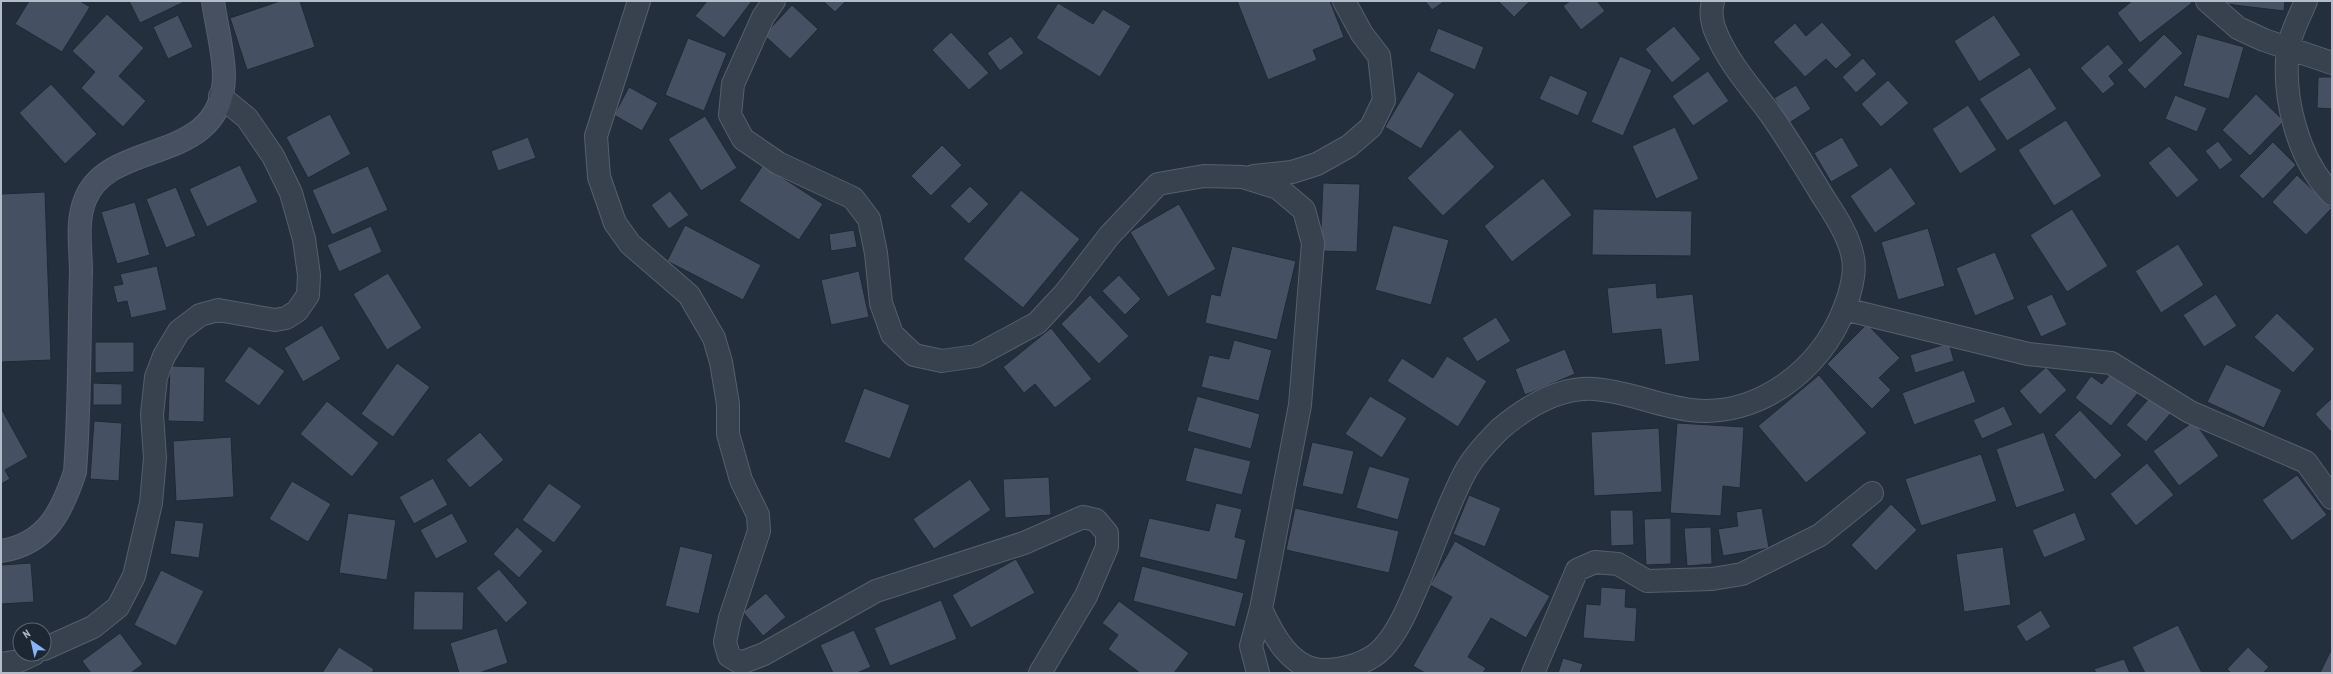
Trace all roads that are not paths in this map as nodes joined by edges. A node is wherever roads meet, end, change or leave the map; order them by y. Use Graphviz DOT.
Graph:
graph roads {
  1 [pos="213,1"];
  2 [pos="639,1"];
  3 [pos="774,1"];
  4 [pos="1344,1"];
  5 [pos="1713,1"];
  6 [pos="2207,1"];
  7 [pos="2306,1"];
  8 [pos="2288,48"];
  9 [pos="2332,63"];
  10 [pos="220,96"];
  11 [pos="1243,177"];
  12 [pos="2332,194"];
  13 [pos="1844,309"];
  14 [pos="1872,493"];
  15 [pos="2332,498"];
  16 [pos="1,551"];
  17 [pos="1261,609"];
  18 [pos="52,646"];
  19 [pos="13,662"];
  20 [pos="1,664"];
  21 [pos="1040,673"];
  22 [pos="1258,673"];
  23 [pos="1533,673"];
  1 -- 10 [label="street"];
  2 -- 21 [label="street"];
  3 -- 11 [label="street"];
  4 -- 11 [label="street"];
  5 -- 13 [label="street"];
  6 -- 8 [label="street"];
  7 -- 8 [label="street"];
  8 -- 9 [label="street"];
  8 -- 12 [label="street"];
  10 -- 16 [label="street"];
  10 -- 18 [label="street"];
  11 -- 17 [label="street"];
  13 -- 15 [label="street"];
  13 -- 17 [label="street"];
  14 -- 23 [label="street"];
  17 -- 22 [label="street"];
  19 -- 20 [label="street"];
}
